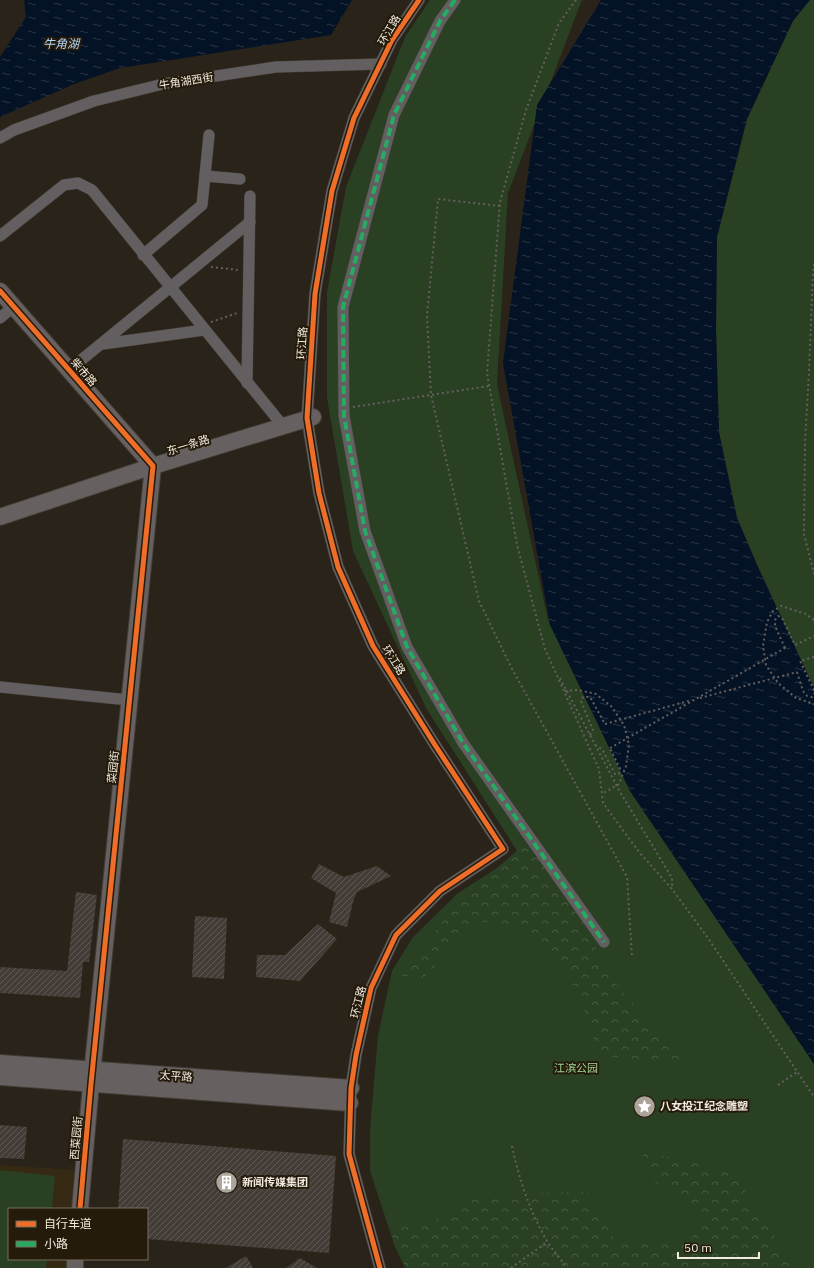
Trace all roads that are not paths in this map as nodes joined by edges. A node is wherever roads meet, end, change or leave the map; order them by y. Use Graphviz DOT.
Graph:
graph roads {
  1 [pos="419,0"];
  2 [pos="455,0"];
  3 [pos="381,64"];
  4 [pos="209,135"];
  5 [pos="0,138"];
  6 [pos="205,176"];
  7 [pos="240,179"];
  8 [pos="250,196"];
  9 [pos="250,222"];
  10 [pos="0,236"];
  11 [pos="143,255"];
  12 [pos="170,288"];
  13 [pos="0,292"];
  14 [pos="13,307"];
  15 [pos="0,318"];
  16 [pos="202,328"];
  17 [pos="102,344"];
  18 [pos="69,370"];
  19 [pos="247,383"];
  20 [pos="310,418"];
  21 [pos="282,426"];
  22 [pos="153,466"];
  23 [pos="0,517"];
  24 [pos="0,687"];
  25 [pos="129,700"];
  26 [pos="604,942"];
  27 [pos="0,1063"];
  28 [pos="0,1077"];
  29 [pos="92,1077"];
  30 [pos="351,1096"];
  31 [pos="80,1208"];
  32 [pos="380,1268"];
  1 -- 3 [label="street, 环江路"];
  2 -- 26 [label="street"];
  3 -- 5 [label="street, 牛角湖西街"];
  3 -- 20 [label="street, 环江路"];
  4 -- 6 [label="street"];
  6 -- 7 [label="street"];
  6 -- 11 [label="street"];
  8 -- 9 [label="street"];
  9 -- 12 [label="street"];
  9 -- 19 [label="street"];
  10 -- 11 [label="street"];
  11 -- 12 [label="street"];
  12 -- 16 [label="street"];
  12 -- 17 [label="street"];
  13 -- 14 [label="street, 柴市路"];
  14 -- 15 [label="street"];
  14 -- 18 [label="street, 柴市路"];
  16 -- 17 [label="street"];
  16 -- 19 [label="street"];
  17 -- 18 [label="street"];
  18 -- 22 [label="street, 柴市路"];
  19 -- 21 [label="street"];
  20 -- 21 [label="street, 东一条路"];
  20 -- 30 [label="street, 环江路"];
  21 -- 22 [label="street, 东一条路"];
  22 -- 23 [label="street, 东一条路"];
  22 -- 25 [label="street, 菜园街"];
  24 -- 25 [label="street"];
  25 -- 29 [label="street, 菜园街"];
  27 -- 29 [label="street, 太平路"];
  28 -- 29 [label="street, 太平路"];
  29 -- 30 [label="street, 太平路"];
  29 -- 31 [label="street, 西菜园街"];
  30 -- 32 [label="street, 环江路"];
}
